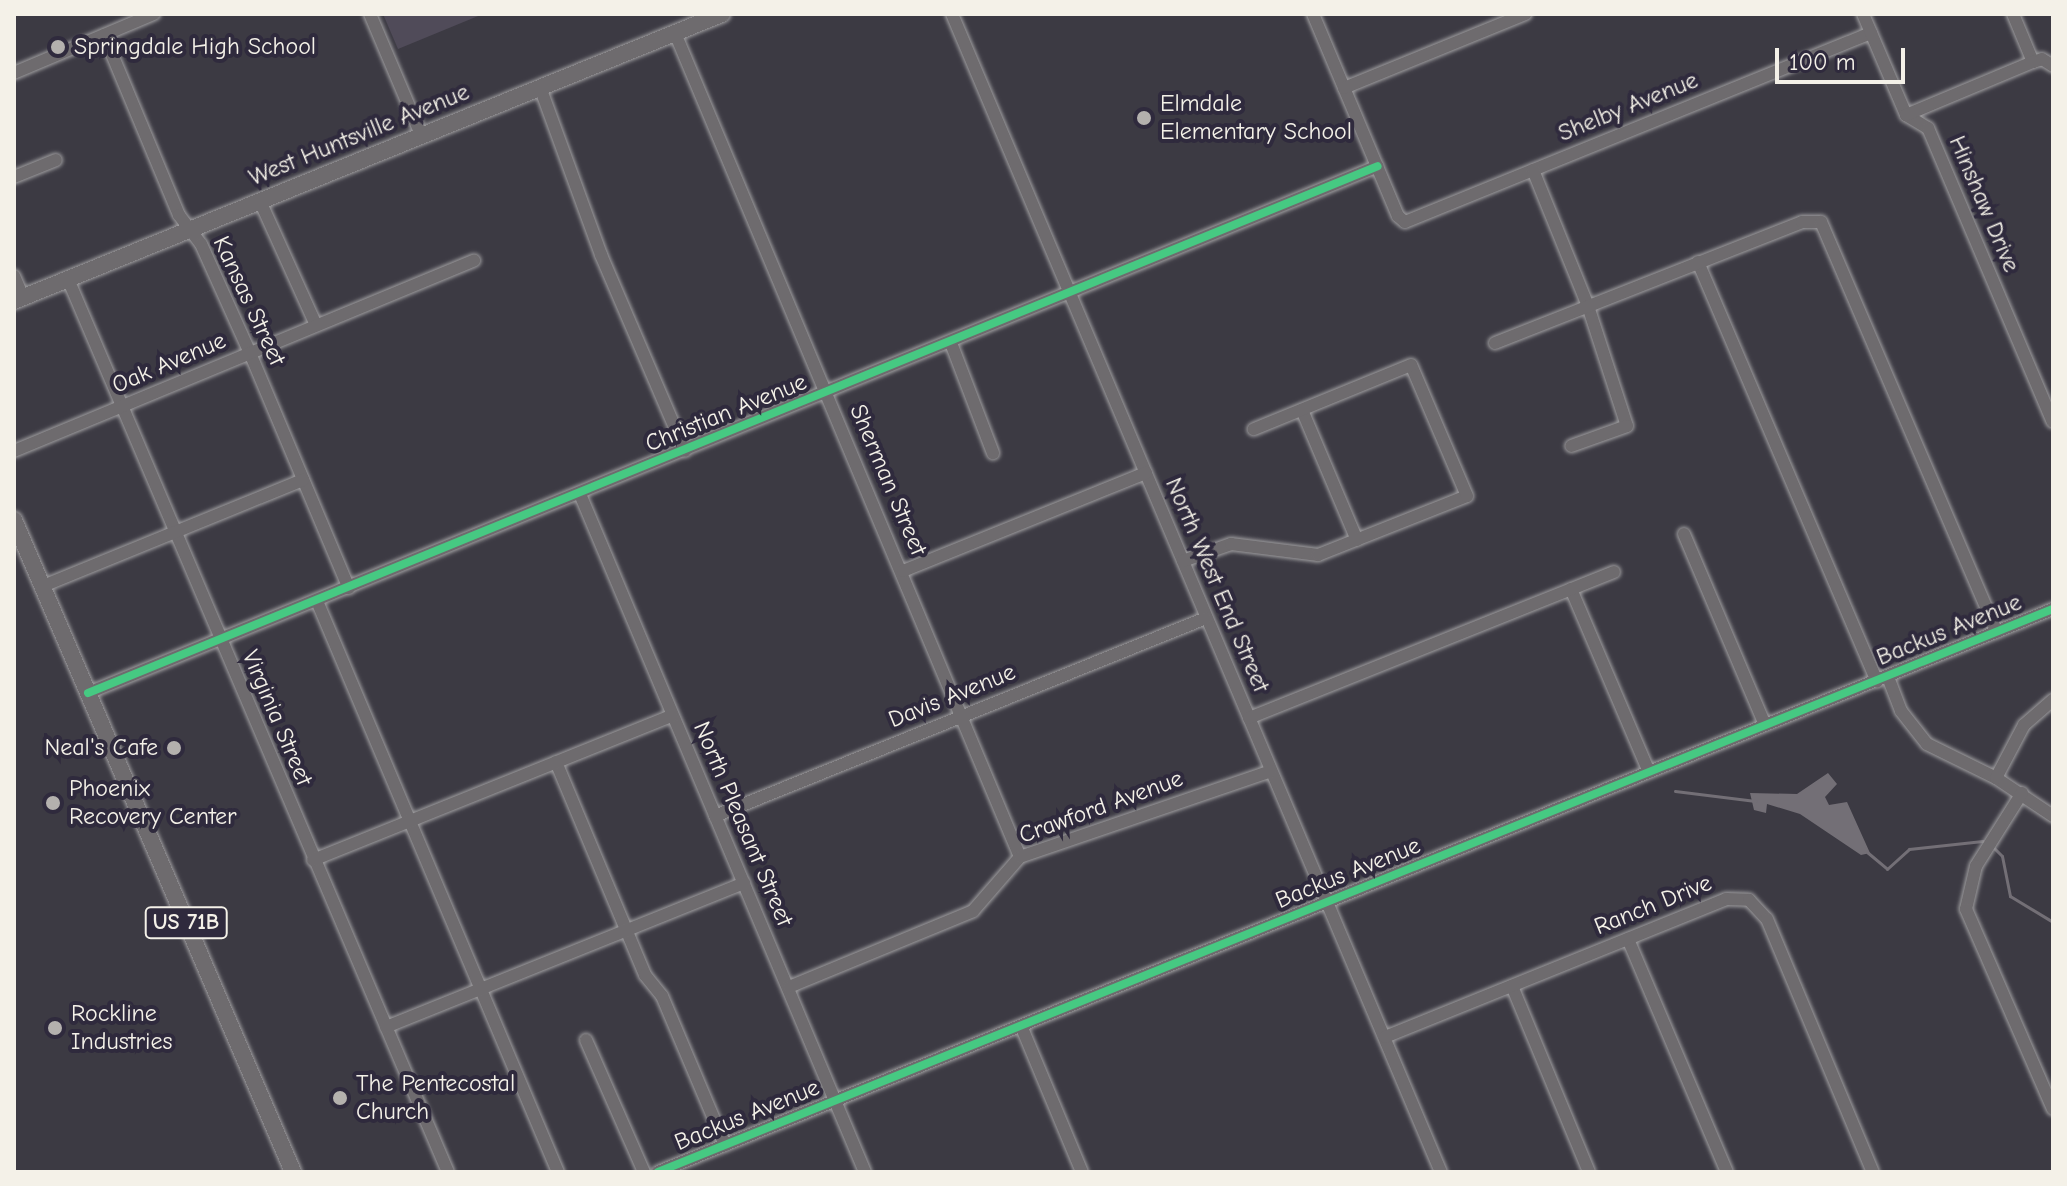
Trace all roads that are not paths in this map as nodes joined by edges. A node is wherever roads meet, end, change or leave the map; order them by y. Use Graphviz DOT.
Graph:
graph roads {
  1 [pos="154,14"];
  2 [pos="370,14"];
  3 [pos="722,14"];
  4 [pos="952,14"];
  5 [pos="1313,14"];
  6 [pos="1525,14"];
  7 [pos="1863,14"];
  8 [pos="2013,14"];
  9 [pos="675,33"];
  10 [pos="1871,33"];
  11 [pos="104,35"];
  12 [pos="2033,62"];
  13 [pos="2053,66"];
  14 [pos="14,73"];
  15 [pos="540,87"];
  16 [pos="1344,88"];
  17 [pos="1906,115"];
  18 [pos="421,135"];
  19 [pos="56,160"];
  20 [pos="1378,166"];
  21 [pos="1533,170"];
  22 [pos="14,177"];
  23 [pos="260,201"];
  24 [pos="190,229"];
  25 [pos="474,260"];
  26 [pos="1698,262"];
  27 [pos="14,276"];
  28 [pos="68,279"];
  29 [pos="1070,292"];
  30 [pos="18,299"];
  31 [pos="1588,306"];
  32 [pos="316,325"];
  33 [pos="951,343"];
  34 [pos="1495,343"];
  35 [pos="250,353"];
  36 [pos="828,392"];
  37 [pos="123,406"];
  38 [pos="1302,410"];
  39 [pos="2053,422"];
  40 [pos="1254,429"];
  41 [pos="1571,446"];
  42 [pos="14,451"];
  43 [pos="685,451"];
  44 [pos="993,453"];
  45 [pos="1146,473"];
  46 [pos="303,480"];
  47 [pos="580,494"];
  48 [pos="14,520"];
  49 [pos="176,532"];
  50 [pos="1684,534"];
  51 [pos="1357,540"];
  52 [pos="1183,561"];
  53 [pos="903,571"];
  54 [pos="1614,572"];
  55 [pos="43,586"];
  56 [pos="349,588"];
  57 [pos="1571,589"];
  58 [pos="317,601"];
  59 [pos="2053,609"];
  60 [pos="1206,618"];
  61 [pos="1997,632"];
  62 [pos="221,640"];
  63 [pos="1882,679"];
  64 [pos="88,693"];
  65 [pos="2053,700"];
  66 [pos="962,715"];
  67 [pos="672,716"];
  68 [pos="1249,718"];
  69 [pos="1765,725"];
  70 [pos="556,762"];
  71 [pos="1271,771"];
  72 [pos="1649,772"];
  73 [pos="1996,778"];
  74 [pos="2022,793"];
  75 [pos="715,816"];
  76 [pos="2053,816"];
  77 [pos="410,821"];
  78 [pos="1020,857"];
  79 [pos="313,860"];
  80 [pos="744,883"];
  81 [pos="1327,903"];
  82 [pos="627,932"];
  83 [pos="1628,939"];
  84 [pos="1512,986"];
  85 [pos="789,987"];
  86 [pos="481,990"];
  87 [pos="386,1027"];
  88 [pos="1022,1028"];
  89 [pos="1385,1037"];
  90 [pos="586,1040"];
  91 [pos="836,1102"];
  92 [pos="2053,1109"];
  93 [pos="725,1145"];
  94 [pos="293,1172"];
  95 [pos="448,1172"];
  96 [pos="558,1172"];
  97 [pos="644,1172"];
  98 [pos="658,1172"];
  99 [pos="865,1172"];
  100 [pos="1082,1172"];
  101 [pos="1441,1172"];
  102 [pos="1589,1172"];
  103 [pos="1727,1172"];
  104 [pos="1873,1172"];
  1 -- 11 [label="street"];
  2 -- 18 [label="street"];
  3 -- 9 [label="main road, West Huntsville Avenue"];
  4 -- 29 [label="street, North West End Street"];
  5 -- 16 [label="street"];
  6 -- 16 [label="street"];
  7 -- 10 [label="street, Hinshaw Drive"];
  8 -- 12 [label="street"];
  9 -- 15 [label="main road, West Huntsville Avenue"];
  9 -- 36 [label="street, Sherman Street"];
  10 -- 17 [label="street, Hinshaw Drive"];
  10 -- 21 [label="street, Shelby Avenue"];
  11 -- 14 [label="street"];
  11 -- 24 [label="street, Kansas Street"];
  12 -- 13 [label="street"];
  12 -- 17 [label="street"];
  15 -- 18 [label="main road, West Huntsville Avenue"];
  15 -- 43 [label="street"];
  16 -- 20 [label="street"];
  17 -- 39 [label="street, Hinshaw Drive"];
  18 -- 23 [label="main road, West Huntsville Avenue"];
  19 -- 22 [label="street"];
  20 -- 21 [label="street, Shelby Avenue"];
  20 -- 29 [label="street, Christian Avenue"];
  21 -- 31 [label="street"];
  23 -- 24 [label="main road, West Huntsville Avenue"];
  23 -- 32 [label="street"];
  24 -- 28 [label="main road, West Huntsville Avenue"];
  24 -- 35 [label="street, Kansas Street"];
  25 -- 32 [label="street, Oak Avenue"];
  26 -- 31 [label="street"];
  26 -- 61 [label="street"];
  26 -- 63 [label="street"];
  27 -- 30 [label="street"];
  28 -- 30 [label="main road, West Huntsville Avenue"];
  28 -- 37 [label="street, Virginia Street"];
  29 -- 33 [label="street, Christian Avenue"];
  29 -- 45 [label="street, North West End Street"];
  31 -- 34 [label="street"];
  31 -- 41 [label="street"];
  32 -- 35 [label="street, Oak Avenue"];
  33 -- 36 [label="street, Christian Avenue"];
  33 -- 44 [label="street"];
  35 -- 37 [label="street, Oak Avenue"];
  35 -- 46 [label="street, Kansas Street"];
  36 -- 43 [label="street, Christian Avenue"];
  36 -- 53 [label="street, Sherman Street"];
  37 -- 42 [label="street, Oak Avenue"];
  37 -- 49 [label="street, Virginia Street"];
  38 -- 40 [label="street"];
  38 -- 51 [label="street"];
  38 -- 51 [label="street"];
  43 -- 47 [label="street, Christian Avenue"];
  45 -- 52 [label="street, North West End Street"];
  45 -- 53 [label="street"];
  46 -- 49 [label="street"];
  46 -- 56 [label="street, Kansas Street"];
  47 -- 56 [label="street, Christian Avenue"];
  47 -- 67 [label="street, North Pleasant Street"];
  48 -- 55 [label="main road, US 71B"];
  49 -- 55 [label="street"];
  49 -- 62 [label="street, Virginia Street"];
  50 -- 69 [label="street"];
  51 -- 52 [label="street"];
  52 -- 60 [label="street, North West End Street"];
  53 -- 66 [label="street, Sherman Street"];
  54 -- 57 [label="street"];
  55 -- 64 [label="main road, US 71B"];
  56 -- 58 [label="street, Christian Avenue"];
  57 -- 68 [label="street"];
  57 -- 72 [label="street"];
  58 -- 62 [label="street, Christian Avenue"];
  58 -- 77 [label="street"];
  59 -- 61 [label="street, Backus Avenue"];
  60 -- 66 [label="street, Davis Avenue"];
  60 -- 68 [label="street, North West End Street"];
  61 -- 63 [label="street, Backus Avenue"];
  62 -- 64 [label="street, Christian Avenue"];
  62 -- 79 [label="street, Virginia Street"];
  63 -- 69 [label="street, Backus Avenue"];
  63 -- 73 [label="street"];
  64 -- 94 [label="main road, US 71B"];
  65 -- 73 [label="street"];
  66 -- 75 [label="street, Davis Avenue"];
  66 -- 78 [label="street, Sherman Street"];
  67 -- 70 [label="street"];
  67 -- 75 [label="street, North Pleasant Street"];
  68 -- 71 [label="street, North West End Street"];
  69 -- 72 [label="street, Backus Avenue"];
  70 -- 77 [label="street"];
  70 -- 82 [label="street"];
  71 -- 78 [label="street, Crawford Avenue"];
  71 -- 81 [label="street, North West End Street"];
  72 -- 81 [label="street, Backus Avenue"];
  73 -- 74 [label="street"];
  74 -- 76 [label="street"];
  74 -- 92 [label="street"];
  75 -- 80 [label="street, North Pleasant Street"];
  77 -- 79 [label="street"];
  77 -- 86 [label="street"];
  78 -- 85 [label="street, Crawford Avenue"];
  79 -- 87 [label="street, Virginia Street"];
  80 -- 82 [label="street"];
  80 -- 85 [label="street, North Pleasant Street"];
  81 -- 88 [label="street, Backus Avenue"];
  81 -- 89 [label="street, North West End Street"];
  82 -- 86 [label="street"];
  82 -- 93 [label="street"];
  83 -- 84 [label="street, Ranch Drive"];
  83 -- 103 [label="street"];
  83 -- 104 [label="street, Ranch Drive"];
  84 -- 89 [label="street, Ranch Drive"];
  84 -- 102 [label="street"];
  85 -- 91 [label="street, North Pleasant Street"];
  86 -- 87 [label="street"];
  86 -- 96 [label="street"];
  87 -- 95 [label="street, Virginia Street"];
  88 -- 91 [label="street, Backus Avenue"];
  88 -- 100 [label="street"];
  89 -- 101 [label="street, North West End Street"];
  90 -- 97 [label="street"];
  91 -- 93 [label="street, Backus Avenue"];
  91 -- 99 [label="street, North Pleasant Street"];
  93 -- 98 [label="street, Backus Avenue"];
}
